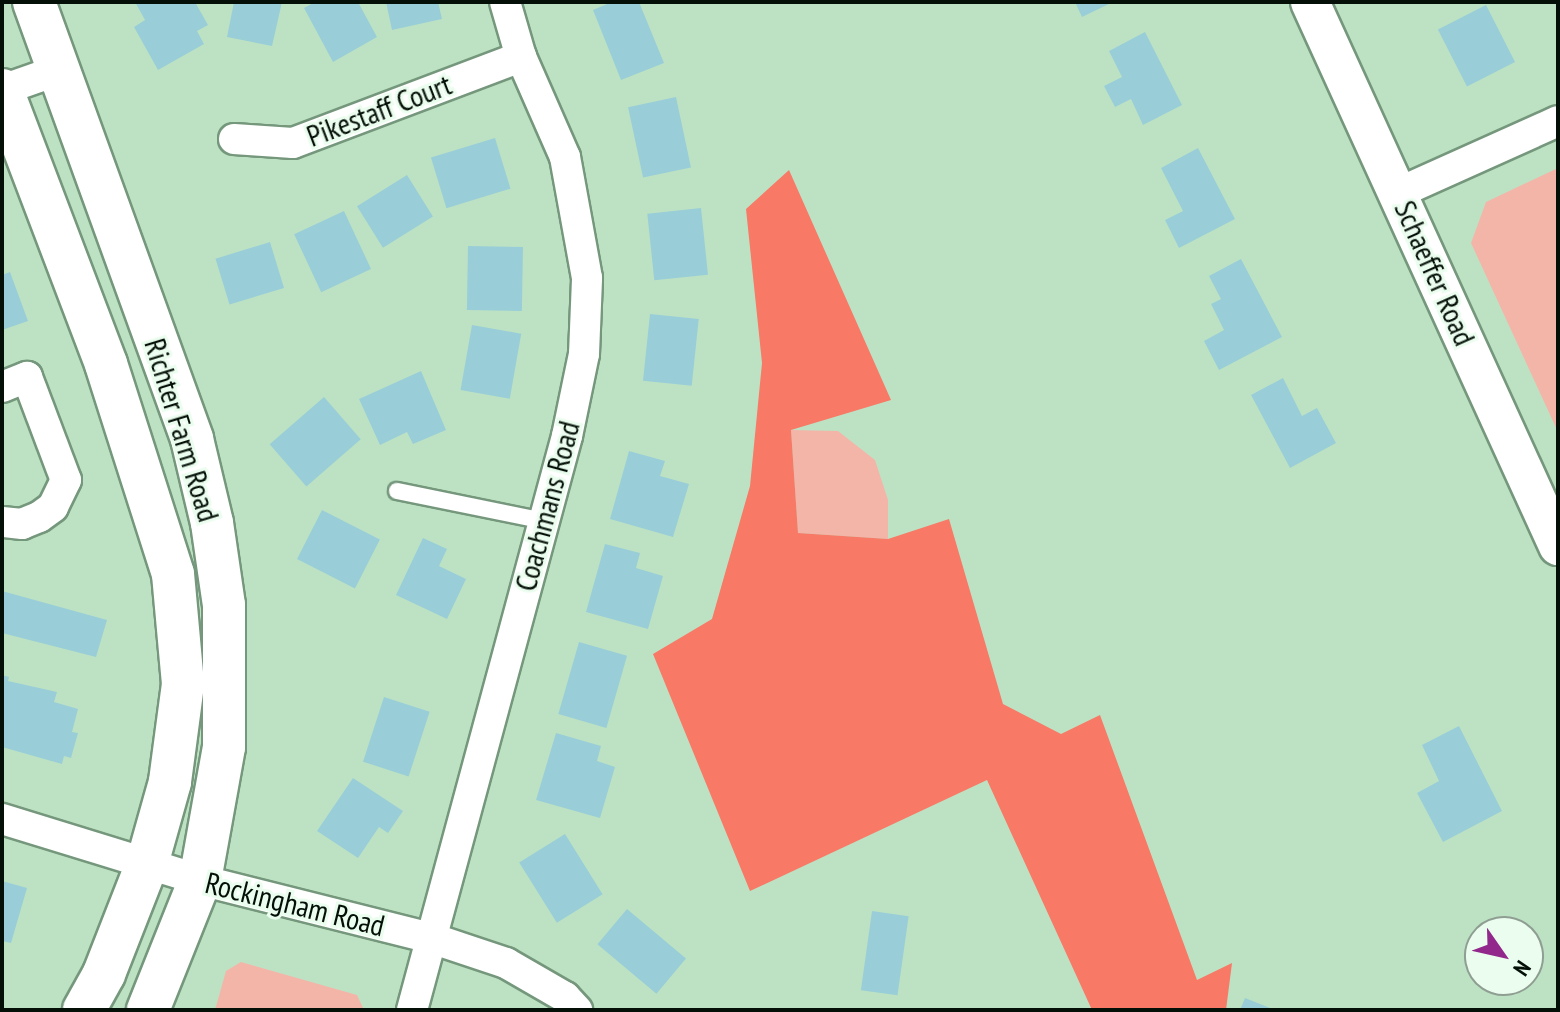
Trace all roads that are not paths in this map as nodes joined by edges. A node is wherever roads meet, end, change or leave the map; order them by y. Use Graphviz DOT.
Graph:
graph roads {
  1 [pos="34,2"];
  2 [pos="505,2"];
  3 [pos="1310,2"];
  4 [pos="521,57"];
  5 [pos="59,70"];
  6 [pos="2,90"];
  7 [pos="1558,121"];
  8 [pos="234,139"];
  9 [pos="1398,193"];
  10 [pos="2,387"];
  11 [pos="397,491"];
  12 [pos="544,521"];
  13 [pos="2,522"];
  14 [pos="1558,546"];
  15 [pos="2,819"];
  16 [pos="147,864"];
  17 [pos="200,880"];
  18 [pos="431,938"];
  19 [pos="84,1010"];
  20 [pos="148,1010"];
  21 [pos="412,1010"];
  22 [pos="577,1010"];
  1 -- 5 [label="main road, Richter Farm Road"];
  2 -- 4 [label="street, Coachmans Road"];
  3 -- 9 [label="street, Schaeffer Road"];
  4 -- 8 [label="street, Pikestaff Court"];
  4 -- 12 [label="street, Coachmans Road"];
  5 -- 6 [label="street"];
  5 -- 17 [label="main road, Richter Farm Road"];
  6 -- 16 [label="main road, Richter Farm Road"];
  7 -- 9 [label="street"];
  9 -- 14 [label="street, Schaeffer Road"];
  10 -- 13 [label="street"];
  11 -- 12 [label="lane"];
  12 -- 18 [label="street, Coachmans Road"];
  15 -- 16 [label="street, Rockingham Road"];
  16 -- 17 [label="street, Rockingham Road"];
  16 -- 19 [label="main road, Richter Farm Road"];
  17 -- 18 [label="street, Rockingham Road"];
  17 -- 20 [label="main road, Richter Farm Road"];
  18 -- 21 [label="street, Coachmans Road"];
  18 -- 22 [label="street, Rockingham Road"];
}
